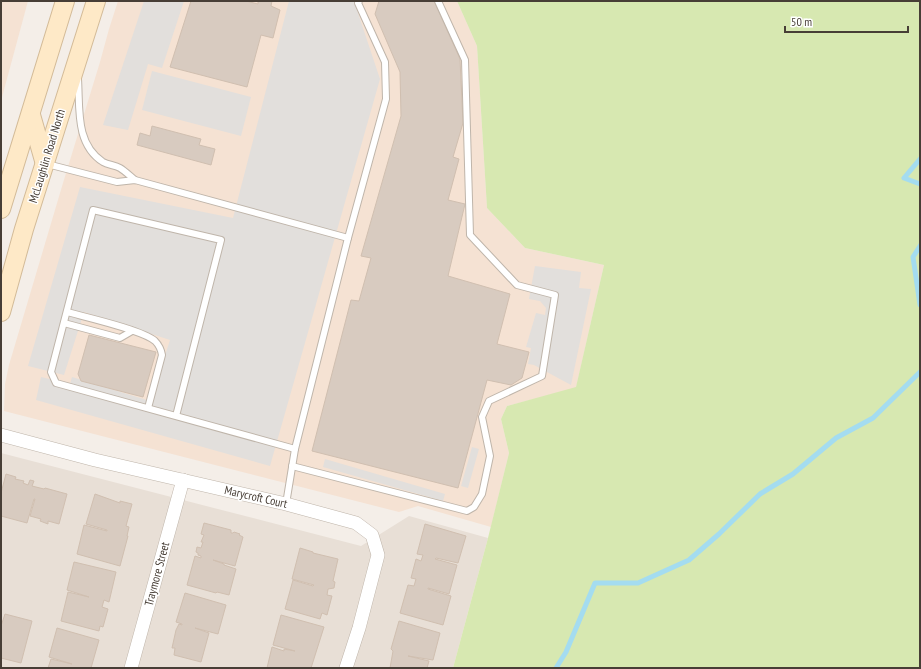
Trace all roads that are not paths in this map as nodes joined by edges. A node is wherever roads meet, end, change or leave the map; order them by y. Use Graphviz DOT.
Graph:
graph roads {
  1 [pos="65,1"];
  2 [pos="96,1"];
  3 [pos="359,1"];
  4 [pos="438,1"];
  5 [pos="77,61"];
  6 [pos="31,115"];
  7 [pos="45,164"];
  8 [pos="135,180"];
  9 [pos="1,209"];
  10 [pos="348,238"];
  11 [pos="1,312"];
  12 [pos="67,312"];
  13 [pos="64,323"];
  14 [pos="132,331"];
  15 [pos="148,408"];
  16 [pos="176,416"];
  17 [pos="1,436"];
  18 [pos="295,449"];
  19 [pos="292,466"];
  20 [pos="183,480"];
  21 [pos="286,504"];
  22 [pos="131,668"];
  23 [pos="346,668"];
  1 -- 6 [label="main road"];
  2 -- 5 [label="main road, McLaughlin Road North"];
  3 -- 10 [label="lane"];
  4 -- 19 [label="lane"];
  5 -- 7 [label="main road, McLaughlin Road North"];
  5 -- 8 [label="lane"];
  6 -- 7 [label="main road"];
  6 -- 9 [label="main road"];
  7 -- 8 [label="lane"];
  7 -- 11 [label="main road, McLaughlin Road North"];
  8 -- 10 [label="lane"];
  10 -- 18 [label="lane"];
  12 -- 13 [label="lane"];
  12 -- 14 [label="lane"];
  12 -- 16 [label="lane"];
  13 -- 14 [label="lane"];
  13 -- 15 [label="lane"];
  14 -- 15 [label="lane"];
  15 -- 16 [label="lane"];
  16 -- 18 [label="lane"];
  17 -- 20 [label="street, Marycroft Court"];
  18 -- 19 [label="lane"];
  19 -- 21 [label="lane"];
  20 -- 21 [label="street, Marycroft Court"];
  20 -- 22 [label="street, Traymore Street"];
  21 -- 23 [label="street, Marycroft Court"];
}
